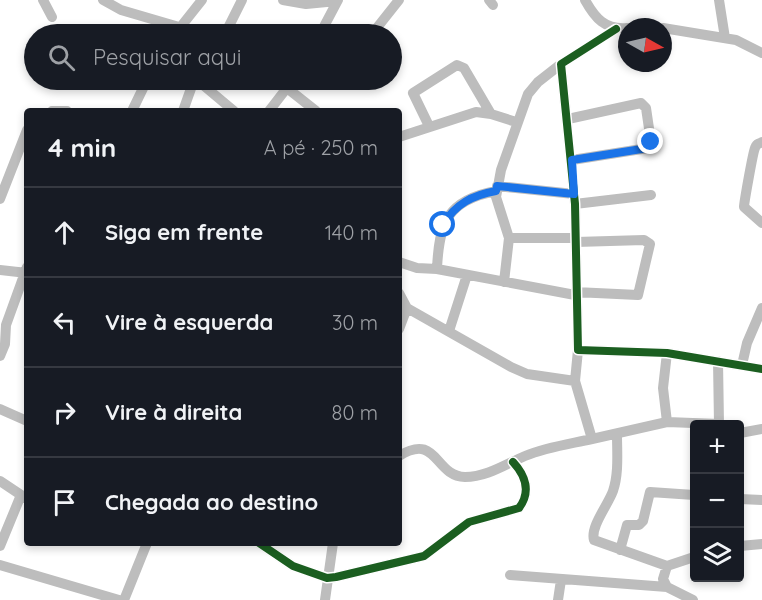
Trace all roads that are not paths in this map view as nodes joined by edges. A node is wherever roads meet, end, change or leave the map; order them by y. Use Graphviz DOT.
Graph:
graph roads {
  1 [pos="43,0"];
  2 [pos="102,0"];
  3 [pos="202,0"];
  4 [pos="242,0"];
  5 [pos="284,0"];
  6 [pos="399,0"];
  7 [pos="585,0"];
  8 [pos="719,0"];
  9 [pos="337,1"];
  10 [pos="51,17"];
  11 [pos="158,24"];
  12 [pos="183,24"];
  13 [pos="230,24"];
  14 [pos="325,24"];
  15 [pos="380,24"];
  16 [pos="618,27"];
  17 [pos="672,29"];
  18 [pos="618,30"];
  19 [pos="724,38"];
  20 [pos="762,53"];
  21 [pos="561,64"];
  22 [pos="142,90"];
  23 [pos="192,90"];
  24 [pos="208,90"];
  25 [pos="285,90"];
  26 [pos="296,90"];
  27 [pos="133,108"];
  28 [pos="184,108"];
  29 [pos="230,108"];
  30 [pos="271,108"];
  31 [pos="313,108"];
  32 [pos="491,114"];
  33 [pos="568,120"];
  34 [pos="516,123"];
  35 [pos="429,126"];
  36 [pos="402,136"];
  37 [pos="24,138"];
  38 [pos="762,142"];
  39 [pos="572,160"];
  40 [pos="497,188"];
  41 [pos="651,195"];
  42 [pos="0,199"];
  43 [pos="575,199"];
  44 [pos="762,223"];
  45 [pos="509,238"];
  46 [pos="576,240"];
  47 [pos="402,263"];
  48 [pos="437,269"];
  49 [pos="0,270"];
  50 [pos="24,271"];
  51 [pos="466,275"];
  52 [pos="24,276"];
  53 [pos="504,282"];
  54 [pos="575,293"];
  55 [pos="402,299"];
  56 [pos="407,308"];
  57 [pos="762,308"];
  58 [pos="402,321"];
  59 [pos="449,331"];
  60 [pos="578,350"];
  61 [pos="667,353"];
  62 [pos="0,356"];
  63 [pos="718,361"];
  64 [pos="742,365"];
  65 [pos="762,369"];
  66 [pos="575,381"];
  67 [pos="0,410"];
  68 [pos="24,420"];
  69 [pos="718,420"];
  70 [pos="667,422"];
  71 [pos="690,423"];
  72 [pos="762,429"];
  73 [pos="744,432"];
  74 [pos="617,434"];
  75 [pos="592,439"];
  76 [pos="402,455"];
  77 [pos="513,462"];
  78 [pos="0,481"];
  79 [pos="690,495"];
  80 [pos="24,497"];
  81 [pos="744,499"];
  82 [pos="762,500"];
  83 [pos="762,544"];
  84 [pos="0,546"];
  85 [pos="146,546"];
  86 [pos="263,546"];
  87 [pos="332,546"];
  88 [pos="744,546"];
  89 [pos="620,550"];
  90 [pos="690,558"];
  91 [pos="0,565"];
  92 [pos="667,566"];
  93 [pos="510,575"];
  94 [pos="327,578"];
  95 [pos="561,580"];
  96 [pos="667,587"];
  97 [pos="122,600"];
  98 [pos="325,600"];
  99 [pos="558,600"];
  100 [pos="693,600"];
  1 -- 10 [label="street"];
  2 -- 11 [label="street"];
  3 -- 12 [label="street"];
  4 -- 13 [label="street"];
  5 -- 9 [label="street"];
  6 -- 15 [label="street"];
  7 -- 16 [label="street"];
  8 -- 19 [label="street"];
  9 -- 14 [label="street"];
  17 -- 19 [label="street"];
  18 -- 21 [label="street"];
  19 -- 20 [label="street"];
  21 -- 33 [label="street"];
  21 -- 34 [label="street"];
  22 -- 27 [label="street"];
  23 -- 28 [label="street"];
  24 -- 29 [label="street"];
  25 -- 30 [label="street"];
  26 -- 31 [label="street"];
  32 -- 34 [label="street"];
  32 -- 35 [label="street"];
  32 -- 35 [label="street"];
  33 -- 39 [label="street"];
  33 -- 39 [label="street"];
  34 -- 40 [label="street"];
  35 -- 36 [label="street"];
  37 -- 42 [label="street"];
  38 -- 44 [label="street"];
  39 -- 43 [label="street"];
  40 -- 43 [label="street"];
  40 -- 45 [label="street"];
  40 -- 48 [label="street"];
  41 -- 43 [label="street"];
  43 -- 46 [label="street"];
  45 -- 46 [label="street"];
  45 -- 53 [label="street"];
  46 -- 54 [label="street"];
  46 -- 54 [label="street"];
  47 -- 48 [label="street"];
  48 -- 51 [label="street"];
  49 -- 50 [label="street"];
  51 -- 53 [label="street"];
  51 -- 59 [label="street"];
  52 -- 62 [label="street"];
  53 -- 54 [label="street"];
  54 -- 60 [label="street"];
  55 -- 56 [label="street"];
  56 -- 58 [label="street"];
  56 -- 59 [label="street"];
  57 -- 64 [label="street"];
  59 -- 66 [label="street"];
  60 -- 61 [label="street"];
  60 -- 66 [label="street"];
  61 -- 63 [label="street"];
  61 -- 70 [label="street"];
  63 -- 64 [label="street"];
  63 -- 69 [label="street"];
  64 -- 65 [label="street"];
  66 -- 75 [label="street"];
  67 -- 68 [label="street"];
  70 -- 71 [label="street"];
  70 -- 74 [label="street"];
  72 -- 73 [label="street"];
  74 -- 75 [label="street"];
  74 -- 89 [label="street"];
  75 -- 77 [label="street"];
  76 -- 77 [label="street"];
  77 -- 94 [label="street"];
  78 -- 80 [label="street"];
  79 -- 89 [label="street"];
  80 -- 84 [label="street"];
  81 -- 82 [label="street"];
  83 -- 88 [label="street"];
  85 -- 97 [label="street"];
  86 -- 94 [label="street"];
  87 -- 94 [label="street"];
  89 -- 92 [label="street"];
  90 -- 92 [label="street"];
  91 -- 97 [label="street"];
  92 -- 96 [label="street"];
  93 -- 95 [label="street"];
  94 -- 98 [label="street"];
  95 -- 96 [label="street"];
  95 -- 99 [label="street"];
  96 -- 100 [label="street"];
}
